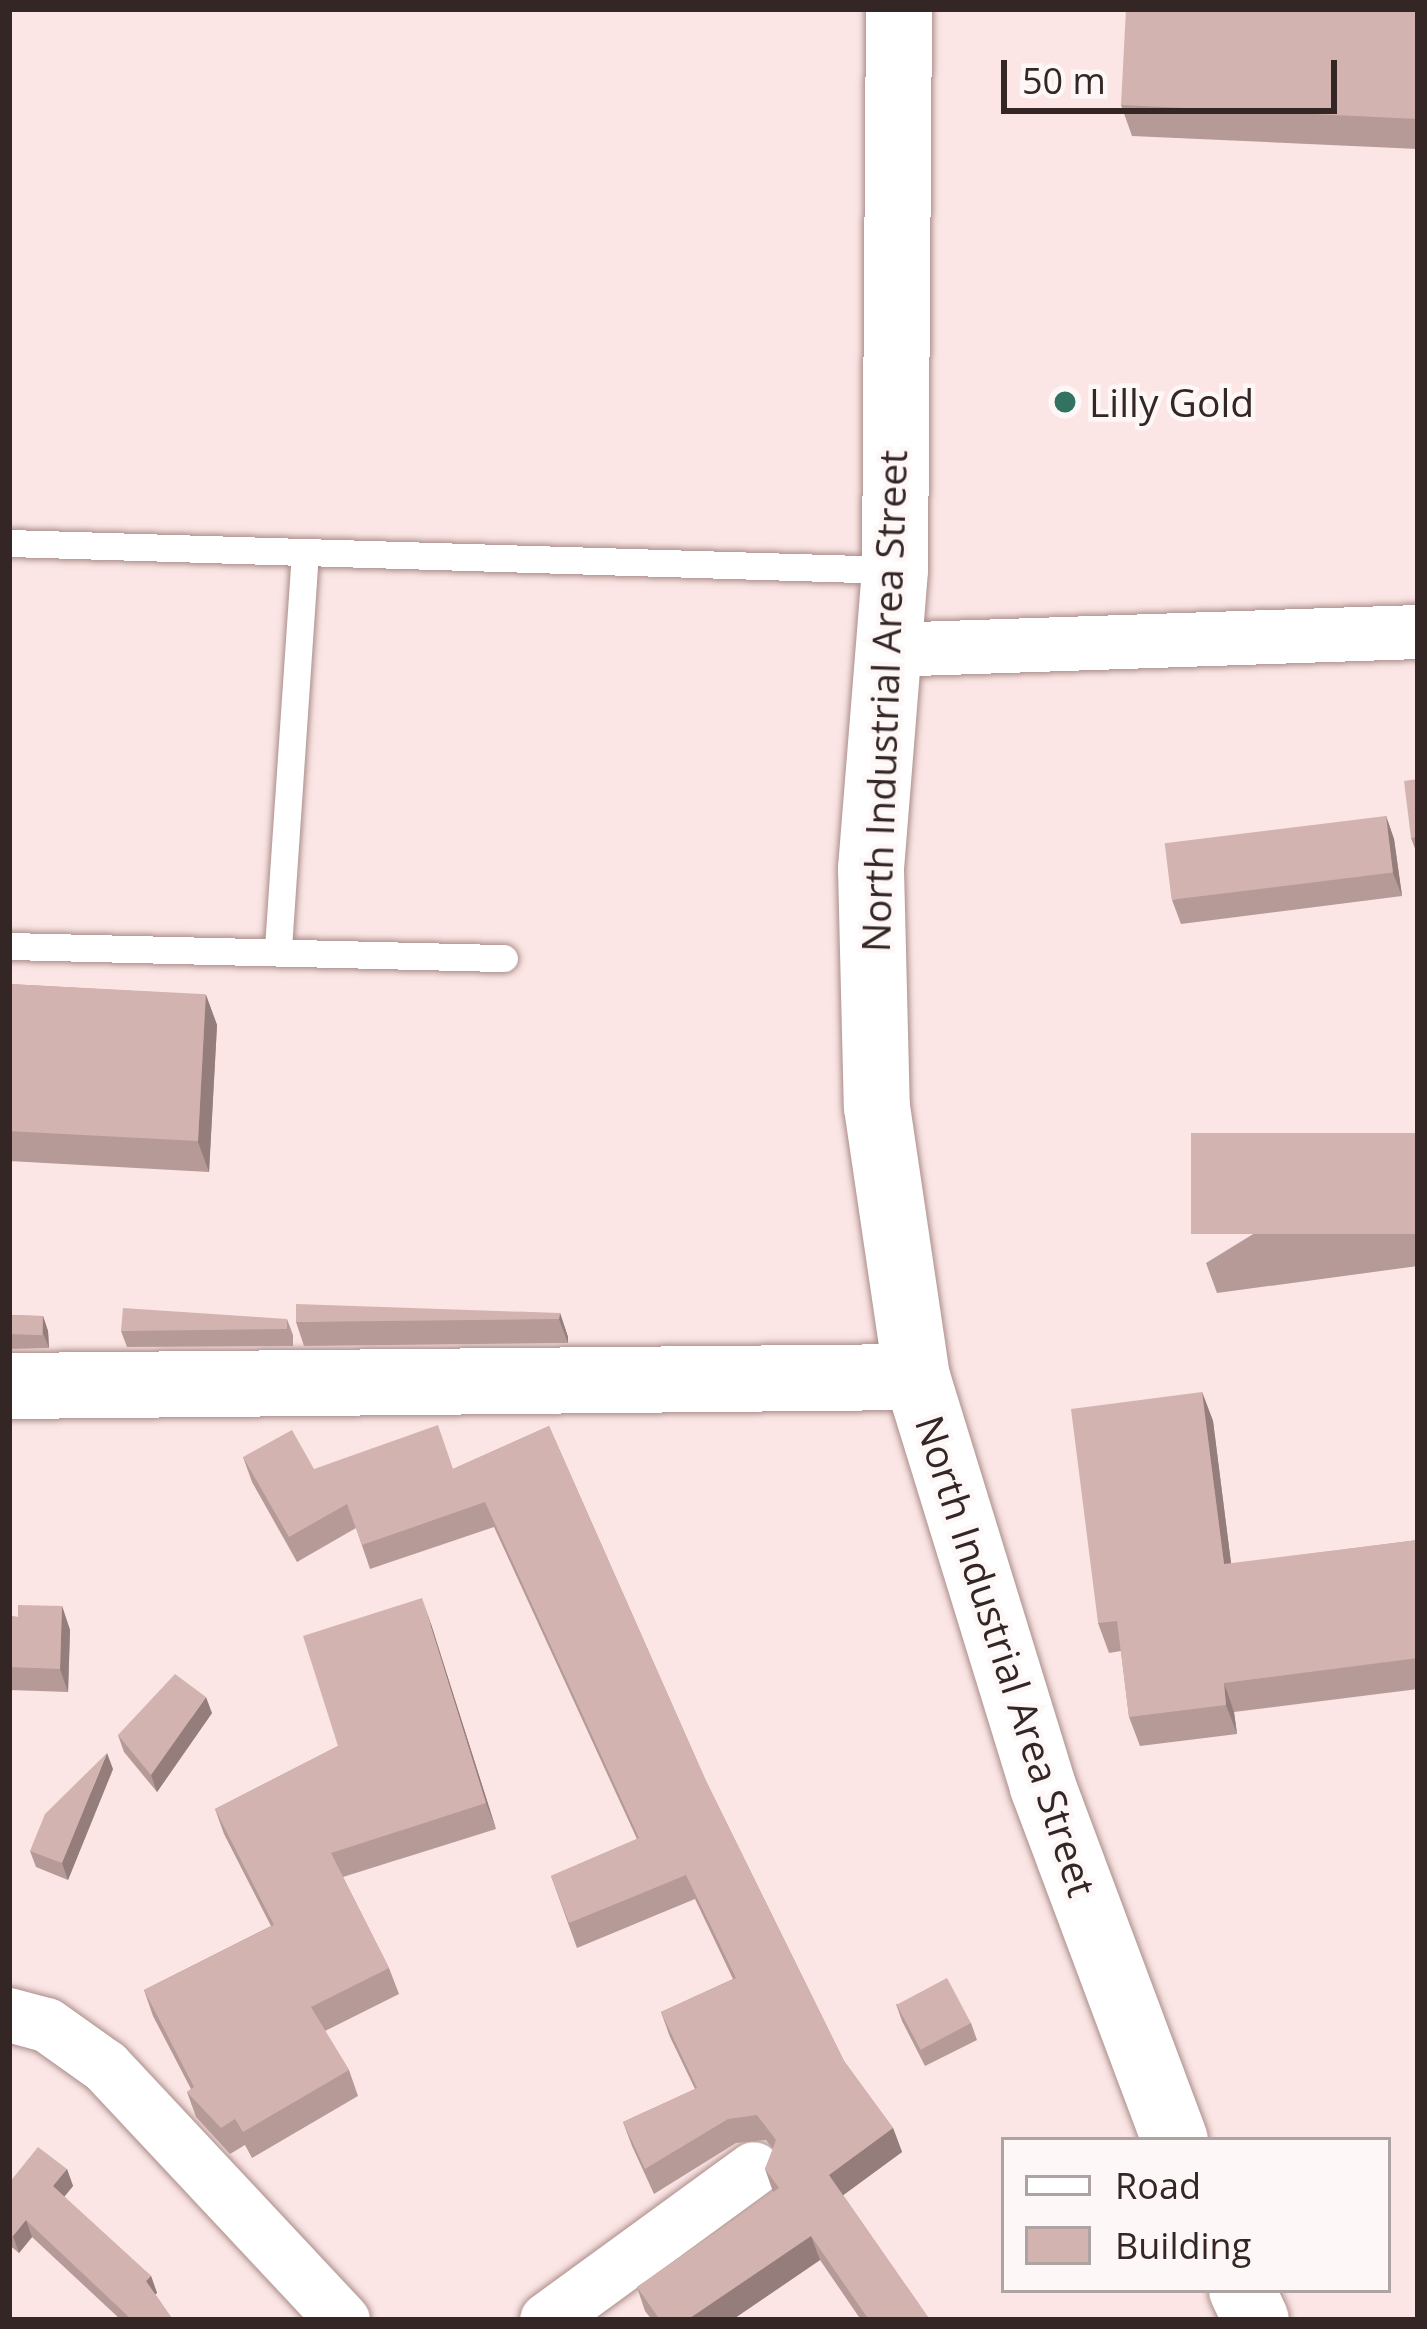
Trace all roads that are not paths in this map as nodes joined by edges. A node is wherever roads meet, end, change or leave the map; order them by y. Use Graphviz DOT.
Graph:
graph roads {
  1 [pos="899,9"];
  2 [pos="9,543"];
  3 [pos="305,554"];
  4 [pos="895,570"];
  5 [pos="1418,632"];
  6 [pos="886,650"];
  7 [pos="9,946"];
  8 [pos="278,948"];
  9 [pos="504,958"];
  10 [pos="917,1377"];
  11 [pos="9,1386"];
  12 [pos="9,2015"];
  13 [pos="1174,2137"];
  14 [pos="754,2169"];
  15 [pos="343,2320"];
  16 [pos="547,2320"];
  1 -- 4 [label="main road, North Industrial Area Street"];
  2 -- 3 [label="lane"];
  3 -- 4 [label="lane"];
  3 -- 8 [label="lane"];
  4 -- 6 [label="main road, North Industrial Area Street"];
  5 -- 6 [label="street"];
  6 -- 10 [label="main road, North Industrial Area Street"];
  7 -- 8 [label="lane"];
  8 -- 9 [label="lane"];
  10 -- 11 [label="main road"];
  10 -- 13 [label="main road, North Industrial Area Street"];
  12 -- 15 [label="street"];
  14 -- 16 [label="street"];
}
